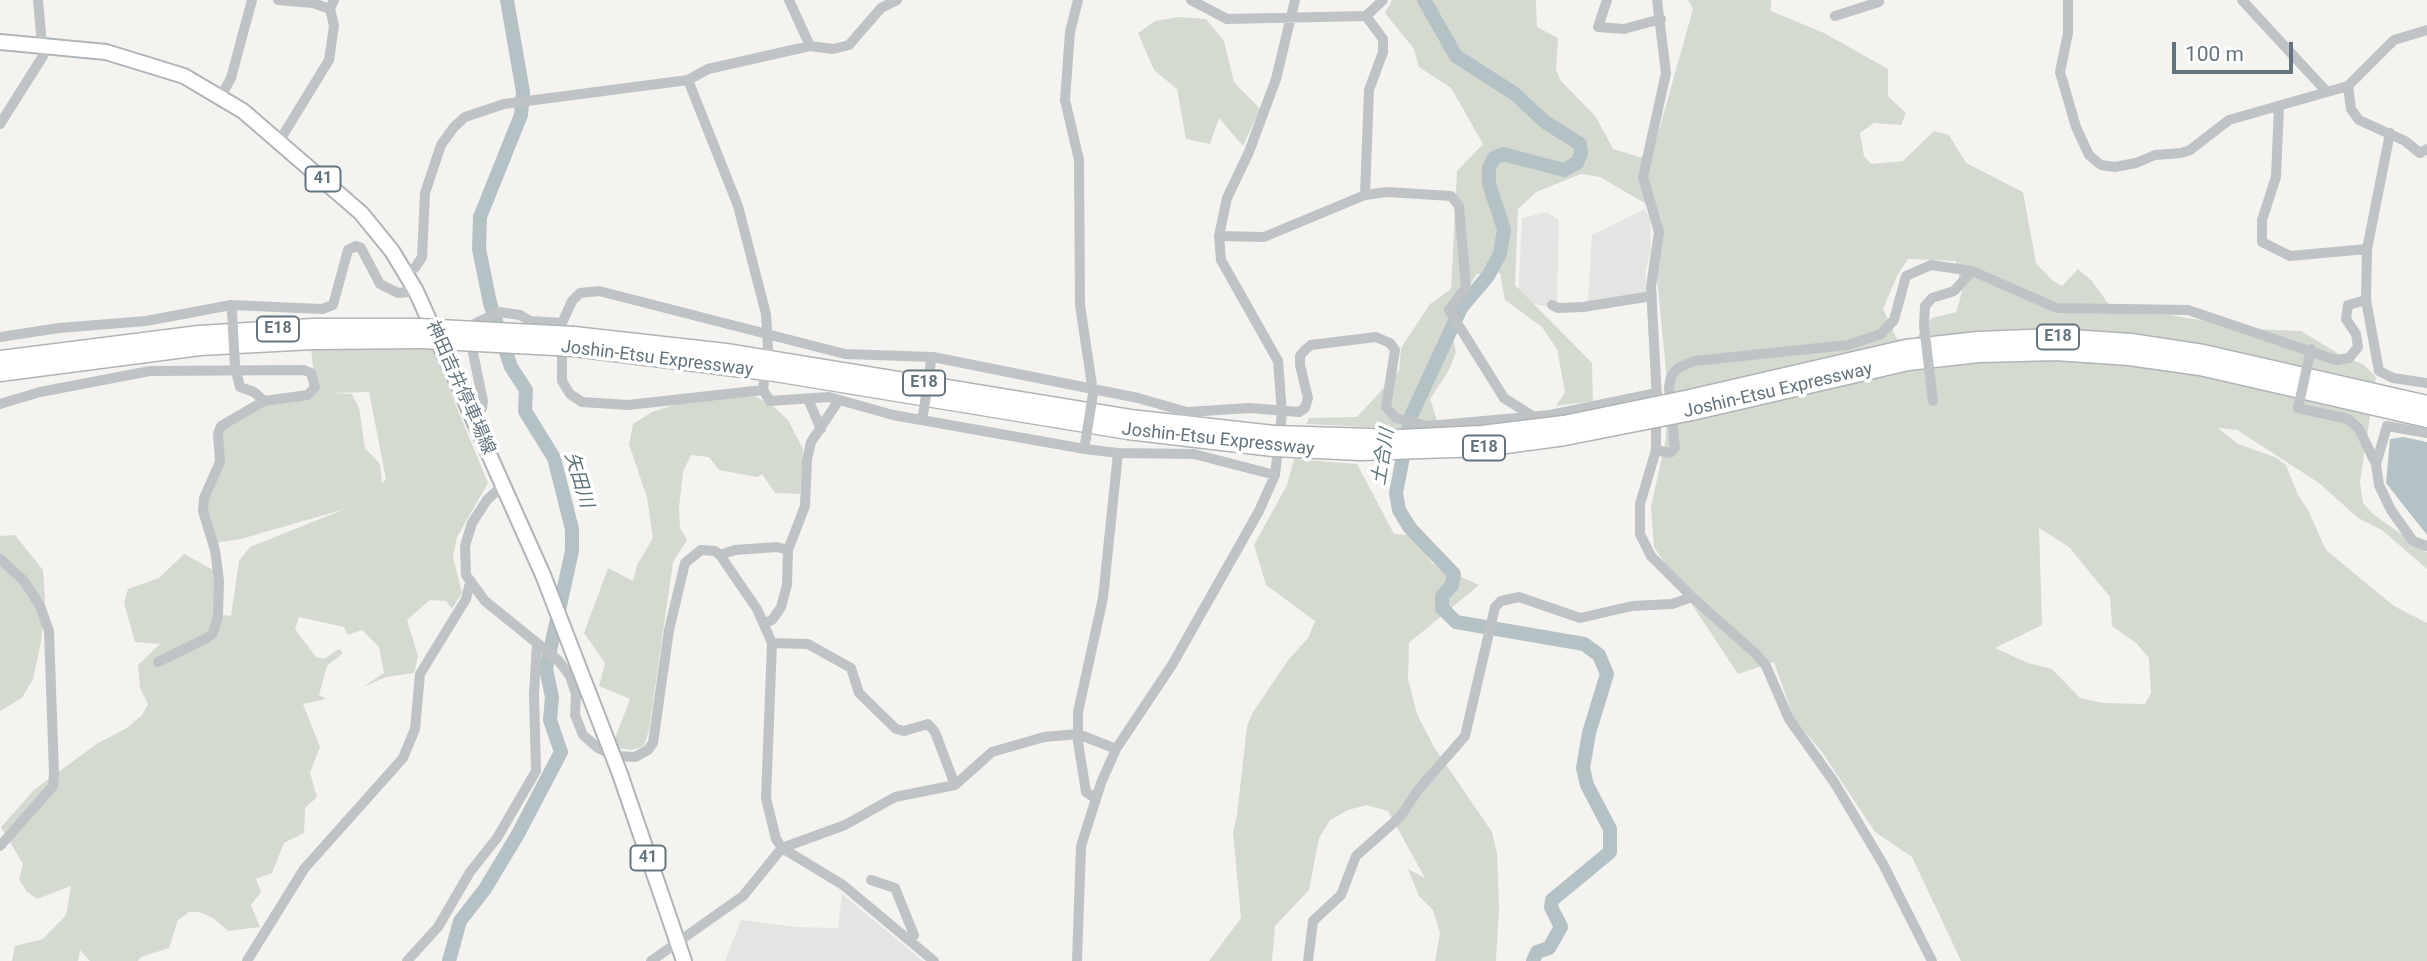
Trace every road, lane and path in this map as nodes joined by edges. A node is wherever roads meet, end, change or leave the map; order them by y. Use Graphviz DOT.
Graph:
graph roads {
  1 [pos="38,0"];
  2 [pos="252,0"];
  3 [pos="278,0"];
  4 [pos="789,0"];
  5 [pos="897,0"];
  6 [pos="1078,0"];
  7 [pos="1191,0"];
  8 [pos="1295,0"];
  9 [pos="1382,0"];
  10 [pos="1607,0"];
  11 [pos="1657,0"];
  12 [pos="2068,0"];
  13 [pos="2242,0"];
  14 [pos="1881,1"];
  15 [pos="332,4"];
  16 [pos="1366,16"];
  17 [pos="1835,16"];
  18 [pos="1291,18"];
  19 [pos="1661,19"];
  20 [pos="2427,30"];
  21 [pos="0,42"];
  22 [pos="41,45"];
  23 [pos="810,46"];
  24 [pos="688,80"];
  25 [pos="2348,86"];
  26 [pos="2326,90"];
  27 [pos="221,96"];
  28 [pos="2279,106"];
  29 [pos="0,124"];
  30 [pos="2390,133"];
  31 [pos="280,140"];
  32 [pos="2427,149"];
  33 [pos="1365,195"];
  34 [pos="1219,236"];
  35 [pos="2367,249"];
  36 [pos="404,271"];
  37 [pos="1972,271"];
  38 [pos="416,291"];
  39 [pos="1652,296"];
  40 [pos="2366,300"];
  41 [pos="1552,305"];
  42 [pos="232,309"];
  43 [pos="420,333"];
  44 [pos="570,335"];
  45 [pos="768,336"];
  46 [pos="0,337"];
  47 [pos="137,339"];
  48 [pos="200,347"];
  49 [pos="768,349"];
  50 [pos="2311,349"];
  51 [pos="0,353"];
  52 [pos="0,359"];
  53 [pos="932,360"];
  54 [pos="235,369"];
  55 [pos="0,373"];
  56 [pos="2427,383"];
  57 [pos="0,384"];
  58 [pos="1093,391"];
  59 [pos="1657,393"];
  60 [pos="808,399"];
  61 [pos="264,401"];
  62 [pos="839,401"];
  63 [pos="1933,401"];
  64 [pos="0,404"];
  65 [pos="2427,404"];
  66 [pos="1691,405"];
  67 [pos="1282,413"];
  68 [pos="472,415"];
  69 [pos="1534,417"];
  70 [pos="923,418"];
  71 [pos="2427,419"];
  72 [pos="821,429"];
  73 [pos="2427,433"];
  74 [pos="1085,447"];
  75 [pos="1656,450"];
  76 [pos="1118,453"];
  77 [pos="2376,464"];
  78 [pos="1275,475"];
  79 [pos="504,484"];
  80 [pos="2427,546"];
  81 [pos="788,550"];
  82 [pos="720,555"];
  83 [pos="0,559"];
  84 [pos="470,583"];
  85 [pos="1692,597"];
  86 [pos="765,624"];
  87 [pos="772,643"];
  88 [pos="540,646"];
  89 [pos="158,662"];
  90 [pos="1078,734"];
  91 [pos="1116,750"];
  92 [pos="955,785"];
  93 [pos="1095,799"];
  94 [pos="0,846"];
  95 [pos="782,848"];
  96 [pos="871,880"];
  97 [pos="677,941"];
  98 [pos="910,941"];
  99 [pos="247,961"];
  100 [pos="407,961"];
  101 [pos="651,961"];
  102 [pos="684,961"];
  103 [pos="934,961"];
  104 [pos="1077,961"];
  105 [pos="1308,961"];
  106 [pos="1932,961"];
  1 -- 22 [label="street"];
  2 -- 27 [label="street"];
  3 -- 15 [label="street"];
  4 -- 23 [label="street"];
  5 -- 23 [label="street"];
  6 -- 58 [label="street"];
  7 -- 18 [label="street"];
  8 -- 18 [label="street"];
  9 -- 16 [label="street"];
  10 -- 19 [label="street"];
  11 -- 19 [label="street"];
  12 -- 28 [label="street"];
  13 -- 26 [label="street"];
  14 -- 17 [label="street"];
  15 -- 31 [label="street"];
  16 -- 18 [label="street"];
  16 -- 33 [label="street"];
  18 -- 34 [label="street"];
  19 -- 39 [label="street"];
  20 -- 25 [label="street"];
  21 -- 22 [label="main road, 神田吉井停車場線 / 41"];
  22 -- 27 [label="main road, 神田吉井停車場線 / 41"];
  22 -- 29 [label="street"];
  23 -- 24 [label="street"];
  24 -- 36 [label="street"];
  24 -- 45 [label="street"];
  25 -- 26 [label="street"];
  25 -- 30 [label="street"];
  26 -- 28 [label="street"];
  27 -- 31 [label="main road, 神田吉井停車場線 / 41"];
  28 -- 35 [label="street"];
  30 -- 32 [label="street"];
  30 -- 35 [label="street"];
  31 -- 36 [label="main road, 神田吉井停車場線 / 41"];
  33 -- 34 [label="street"];
  33 -- 69 [label="street"];
  34 -- 67 [label="street"];
  35 -- 40 [label="street"];
  36 -- 38 [label="main road, 神田吉井停車場線 / 41"];
  37 -- 50 [label="street"];
  37 -- 63 [label="street, bridge"];
  37 -- 75 [label="street"];
  38 -- 42 [label="street"];
  38 -- 68 [label="main road, 神田吉井停車場線 / 41"];
  39 -- 41 [label="street"];
  39 -- 59 [label="street"];
  40 -- 50 [label="street"];
  40 -- 56 [label="street"];
  42 -- 46 [label="street"];
  42 -- 54 [label="street, bridge"];
  43 -- 44 [label="highway, Joshin-Etsu Expressway / E18, bridge"];
  43 -- 47 [label="highway, Joshin-Etsu Expressway / E18"];
  43 -- 48 [label="highway, Joshin-Etsu Expressway / E18"];
  44 -- 45 [label="street"];
  44 -- 60 [label="street"];
  44 -- 66 [label="highway, Joshin-Etsu Expressway / E18, bridge"];
  44 -- 68 [label="street"];
  45 -- 49 [label="street"];
  45 -- 53 [label="street"];
  47 -- 51 [label="highway"];
  47 -- 52 [label="highway, Joshin-Etsu Expressway / E18"];
  48 -- 55 [label="highway, Joshin-Etsu Expressway / E18"];
  48 -- 57 [label="highway"];
  50 -- 77 [label="street, bridge"];
  53 -- 58 [label="street"];
  53 -- 70 [label="street, bridge"];
  54 -- 61 [label="street"];
  54 -- 61 [label="street"];
  54 -- 64 [label="street"];
  58 -- 67 [label="street"];
  58 -- 74 [label="street, bridge"];
  59 -- 69 [label="street"];
  59 -- 75 [label="street"];
  60 -- 62 [label="street"];
  60 -- 72 [label="street"];
  61 -- 89 [label="street"];
  62 -- 70 [label="street"];
  62 -- 72 [label="street"];
  65 -- 66 [label="highway, Joshin-Etsu Expressway / E18"];
  66 -- 71 [label="highway, Joshin-Etsu Expressway / E18"];
  67 -- 69 [label="street"];
  67 -- 78 [label="street"];
  68 -- 79 [label="main road, 神田吉井停車場線 / 41"];
  70 -- 74 [label="street"];
  72 -- 81 [label="street"];
  73 -- 77 [label="street"];
  74 -- 76 [label="street"];
  75 -- 85 [label="street"];
  76 -- 78 [label="street"];
  76 -- 90 [label="street"];
  77 -- 80 [label="street"];
  78 -- 91 [label="street"];
  79 -- 84 [label="street"];
  79 -- 97 [label="main road, 神田吉井停車場線 / 41, bridge"];
  81 -- 82 [label="street"];
  81 -- 86 [label="street"];
  82 -- 86 [label="street"];
  82 -- 88 [label="street"];
  83 -- 94 [label="street"];
  84 -- 88 [label="street"];
  84 -- 99 [label="street"];
  85 -- 105 [label="street"];
  85 -- 106 [label="street"];
  86 -- 87 [label="street"];
  87 -- 92 [label="street"];
  87 -- 95 [label="street"];
  88 -- 100 [label="street"];
  90 -- 91 [label="street"];
  90 -- 92 [label="street"];
  90 -- 93 [label="street"];
  91 -- 93 [label="street"];
  92 -- 95 [label="street"];
  93 -- 104 [label="street"];
  95 -- 97 [label="street"];
  95 -- 98 [label="street"];
  96 -- 98 [label="street"];
  97 -- 101 [label="street"];
  97 -- 102 [label="main road, 神田吉井停車場線 / 41"];
  98 -- 103 [label="street"];
}
